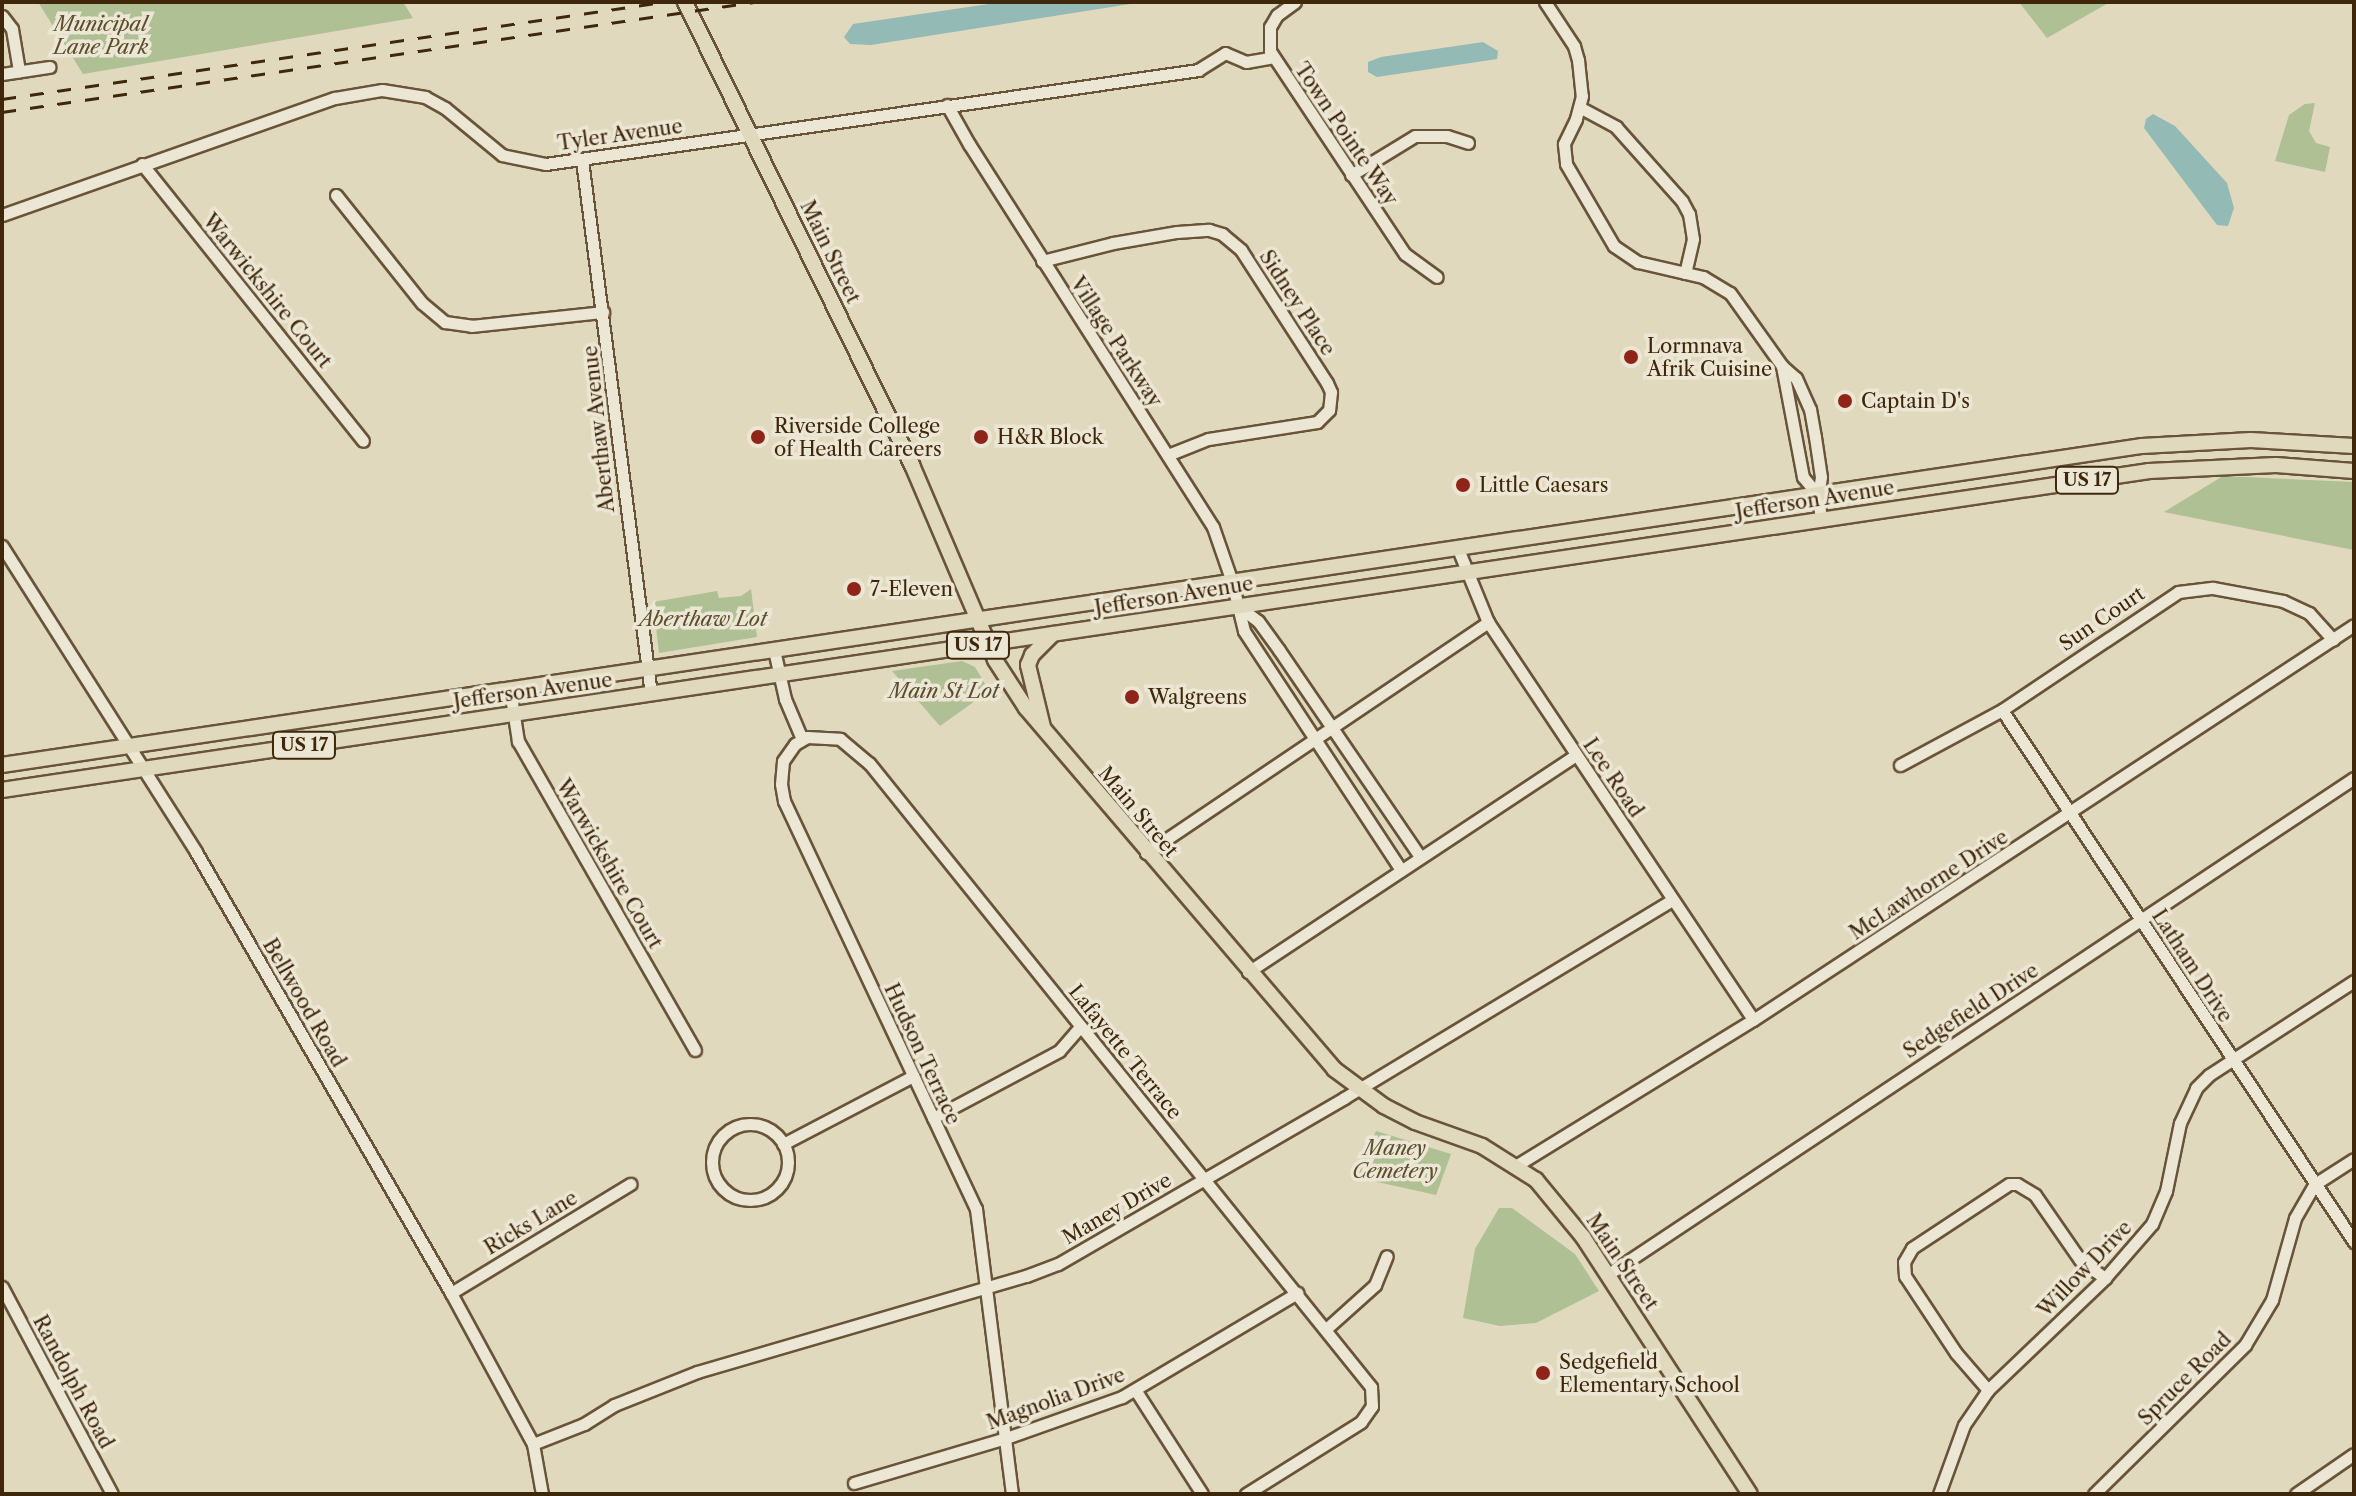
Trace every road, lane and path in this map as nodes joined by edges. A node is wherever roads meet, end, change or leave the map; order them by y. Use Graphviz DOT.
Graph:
graph roads {
  1 [pos="685,2"];
  2 [pos="1295,2"];
  3 [pos="1545,2"];
  4 [pos="2,16"];
  5 [pos="1273,57"];
  6 [pos="49,67"];
  7 [pos="19,71"];
  8 [pos="2,74"];
  9 [pos="947,105"];
  10 [pos="1581,108"];
  11 [pos="749,135"];
  12 [pos="1468,143"];
  13 [pos="582,160"];
  14 [pos="142,164"];
  15 [pos="1351,175"];
  16 [pos="336,195"];
  17 [pos="2,215"];
  18 [pos="1042,261"];
  19 [pos="1685,273"];
  20 [pos="1437,277"];
  21 [pos="603,312"];
  22 [pos="1782,366"];
  23 [pos="363,441"];
  24 [pos="2354,446"];
  25 [pos="1168,455"];
  26 [pos="2354,471"];
  27 [pos="1818,495"];
  28 [pos="1821,519"];
  29 [pos="2,546"];
  30 [pos="1458,549"];
  31 [pos="1465,572"];
  32 [pos="1232,582"];
  33 [pos="1238,606"];
  34 [pos="978,620"];
  35 [pos="1488,622"];
  36 [pos="2354,625"];
  37 [pos="1053,634"];
  38 [pos="2333,640"];
  39 [pos="987,644"];
  40 [pos="774,650"];
  41 [pos="647,669"];
  42 [pos="779,675"];
  43 [pos="1302,683"];
  44 [pos="510,690"];
  45 [pos="1285,693"];
  46 [pos="651,694"];
  47 [pos="2002,710"];
  48 [pos="513,714"];
  49 [pos="1333,728"];
  50 [pos="1044,732"];
  51 [pos="802,739"];
  52 [pos="1315,740"];
  53 [pos="129,746"];
  54 [pos="1576,755"];
  55 [pos="2,765"];
  56 [pos="1900,765"];
  57 [pos="145,769"];
  58 [pos="2354,778"];
  59 [pos="2,790"];
  60 [pos="2070,814"];
  61 [pos="1146,853"];
  62 [pos="1420,857"];
  63 [pos="1401,870"];
  64 [pos="1672,900"];
  65 [pos="2141,920"];
  66 [pos="1248,972"];
  67 [pos="2354,981"];
  68 [pos="1753,1020"];
  69 [pos="1081,1026"];
  70 [pos="695,1050"];
  71 [pos="2233,1060"];
  72 [pos="913,1076"];
  73 [pos="1359,1089"];
  74 [pos="933,1118"];
  75 [pos="783,1144"];
  76 [pos="2354,1159"];
  77 [pos="1517,1165"];
  78 [pos="1204,1179"];
  79 [pos="630,1184"];
  80 [pos="2315,1184"];
  81 [pos="2354,1242"];
  82 [pos="1387,1256"];
  83 [pos="1607,1275"];
  84 [pos="2105,1278"];
  85 [pos="2,1287"];
  86 [pos="987,1288"];
  87 [pos="451,1293"];
  88 [pos="1297,1293"];
  89 [pos="1326,1329"];
  90 [pos="1988,1390"];
  91 [pos="1136,1391"];
  92 [pos="1006,1438"];
  93 [pos="533,1444"];
  94 [pos="2354,1454"];
  95 [pos="854,1483"];
  96 [pos="112,1494"];
  97 [pos="542,1494"];
  98 [pos="1012,1494"];
  99 [pos="1202,1494"];
  100 [pos="1246,1494"];
  101 [pos="1750,1494"];
  102 [pos="1939,1494"];
  103 [pos="2094,1494"];
  104 [pos="2296,1494"];
  1 -- 11 [label="main road, Main Street"];
  2 -- 5 [label="street, Town Pointe Way"];
  3 -- 10 [label="street"];
  4 -- 7 [label="street"];
  5 -- 9 [label="street, Tyler Avenue"];
  5 -- 15 [label="street, Town Pointe Way"];
  6 -- 7 [label="street"];
  7 -- 8 [label="street"];
  9 -- 11 [label="street, Tyler Avenue"];
  9 -- 18 [label="street, Village Parkway"];
  10 -- 19 [label="street"];
  10 -- 19 [label="street"];
  11 -- 13 [label="street, Tyler Avenue"];
  11 -- 34 [label="main road, Main Street"];
  12 -- 15 [label="street"];
  13 -- 14 [label="street, Tyler Avenue"];
  13 -- 21 [label="street, Aberthaw Avenue"];
  14 -- 17 [label="street, Tyler Avenue"];
  14 -- 23 [label="street, Warwickshire Court"];
  15 -- 20 [label="street, Town Pointe Way"];
  16 -- 21 [label="street"];
  18 -- 25 [label="street, Village Parkway"];
  18 -- 25 [label="street, Sidney Place"];
  19 -- 22 [label="street"];
  21 -- 41 [label="street, Aberthaw Avenue"];
  22 -- 27 [label="street"];
  22 -- 27 [label="street"];
  24 -- 27 [label="main road, Jefferson Avenue / US 17"];
  25 -- 32 [label="street, Village Parkway"];
  26 -- 28 [label="main road, Jefferson Avenue / US 17"];
  27 -- 28 [label="street"];
  27 -- 30 [label="main road, Jefferson Avenue / US 17"];
  28 -- 31 [label="main road, Jefferson Avenue / US 17"];
  29 -- 53 [label="street, Bellwood Road"];
  30 -- 31 [label="street, Lee Road"];
  30 -- 32 [label="main road, Jefferson Avenue / US 17"];
  31 -- 33 [label="main road, Jefferson Avenue / US 17"];
  31 -- 35 [label="street, Lee Road"];
  32 -- 33 [label="street, Village Parkway"];
  32 -- 34 [label="main road, Jefferson Avenue / US 17"];
  33 -- 37 [label="main road, Jefferson Avenue / US 17"];
  33 -- 43 [label="street"];
  33 -- 45 [label="street, Village Parkway"];
  34 -- 39 [label="main road, Main Street"];
  34 -- 40 [label="main road, Jefferson Avenue / US 17"];
  35 -- 49 [label="street"];
  35 -- 54 [label="street, Lee Road"];
  36 -- 38 [label="street, McLawhorne Drive"];
  37 -- 39 [label="main road, Jefferson Avenue / US 17"];
  37 -- 50 [label="main road"];
  38 -- 47 [label="street, Sun Court"];
  38 -- 60 [label="street, McLawhorne Drive"];
  39 -- 42 [label="main road, Jefferson Avenue / US 17"];
  39 -- 50 [label="main road, Main Street"];
  40 -- 41 [label="main road, Jefferson Avenue / US 17"];
  40 -- 42 [label="street"];
  41 -- 44 [label="main road, Jefferson Avenue / US 17"];
  41 -- 46 [label="street, Aberthaw Avenue"];
  42 -- 46 [label="main road, Jefferson Avenue / US 17"];
  42 -- 51 [label="street"];
  43 -- 45 [label="street"];
  43 -- 49 [label="street"];
  44 -- 48 [label="street, Warwickshire Court"];
  44 -- 53 [label="main road, Jefferson Avenue / US 17"];
  45 -- 52 [label="street, Village Parkway"];
  46 -- 48 [label="main road, Jefferson Avenue / US 17"];
  47 -- 56 [label="street, Sun Court"];
  47 -- 60 [label="street, Latham Drive"];
  48 -- 57 [label="main road, Jefferson Avenue / US 17"];
  48 -- 70 [label="street, Warwickshire Court"];
  49 -- 52 [label="street"];
  49 -- 62 [label="street"];
  50 -- 61 [label="main road, Main Street"];
  51 -- 69 [label="street, Lafayette Terrace"];
  51 -- 72 [label="street, Hudson Terrace"];
  52 -- 61 [label="street"];
  52 -- 63 [label="street, Village Parkway"];
  53 -- 55 [label="main road, Jefferson Avenue / US 17"];
  53 -- 57 [label="street, Bellwood Road"];
  54 -- 62 [label="street"];
  54 -- 64 [label="street, Lee Road"];
  57 -- 59 [label="main road, Jefferson Avenue / US 17"];
  57 -- 87 [label="street, Bellwood Road"];
  58 -- 65 [label="street, Sedgefield Drive"];
  60 -- 65 [label="street, Latham Drive"];
  60 -- 68 [label="street, McLawhorne Drive"];
  61 -- 66 [label="main road, Main Street"];
  62 -- 63 [label="street"];
  63 -- 66 [label="street"];
  64 -- 68 [label="street, Lee Road"];
  64 -- 73 [label="street, Maney Drive"];
  65 -- 71 [label="street, Latham Drive"];
  65 -- 83 [label="street, Sedgefield Drive"];
  66 -- 73 [label="main road, Main Street"];
  67 -- 71 [label="street, Willow Drive"];
  68 -- 77 [label="street, McLawhorne Drive"];
  69 -- 74 [label="street"];
  69 -- 78 [label="street, Lafayette Terrace"];
  71 -- 80 [label="street, Latham Drive"];
  71 -- 84 [label="street, Willow Drive"];
  72 -- 74 [label="street, Hudson Terrace"];
  72 -- 75 [label="street"];
  73 -- 77 [label="main road, Main Street"];
  73 -- 78 [label="street, Maney Drive"];
  74 -- 86 [label="street, Hudson Terrace"];
  75 -- 75 [label="street"];
  76 -- 80 [label="street, Spruce Road"];
  77 -- 83 [label="main road, Main Street"];
  78 -- 86 [label="street, Maney Drive"];
  78 -- 88 [label="street, Lafayette Terrace"];
  79 -- 87 [label="street, Ricks Lane"];
  80 -- 81 [label="street, Latham Drive"];
  80 -- 103 [label="street, Spruce Road"];
  82 -- 89 [label="street"];
  83 -- 101 [label="main road, Main Street"];
  84 -- 90 [label="street, Willow Drive"];
  84 -- 90 [label="street"];
  85 -- 96 [label="street, Randolph Road"];
  86 -- 92 [label="street, Hudson Terrace"];
  86 -- 93 [label="street, Maney Drive"];
  87 -- 93 [label="street, Bellwood Road"];
  88 -- 89 [label="street, Lafayette Terrace"];
  88 -- 91 [label="street, Magnolia Drive"];
  89 -- 100 [label="street, Lafayette Terrace"];
  90 -- 102 [label="street, Willow Drive"];
  91 -- 92 [label="street, Magnolia Drive"];
  91 -- 99 [label="street"];
  92 -- 95 [label="street, Magnolia Drive"];
  92 -- 98 [label="street, Hudson Terrace"];
  93 -- 97 [label="street, Bellwood Road"];
  94 -- 104 [label="street"];
}
